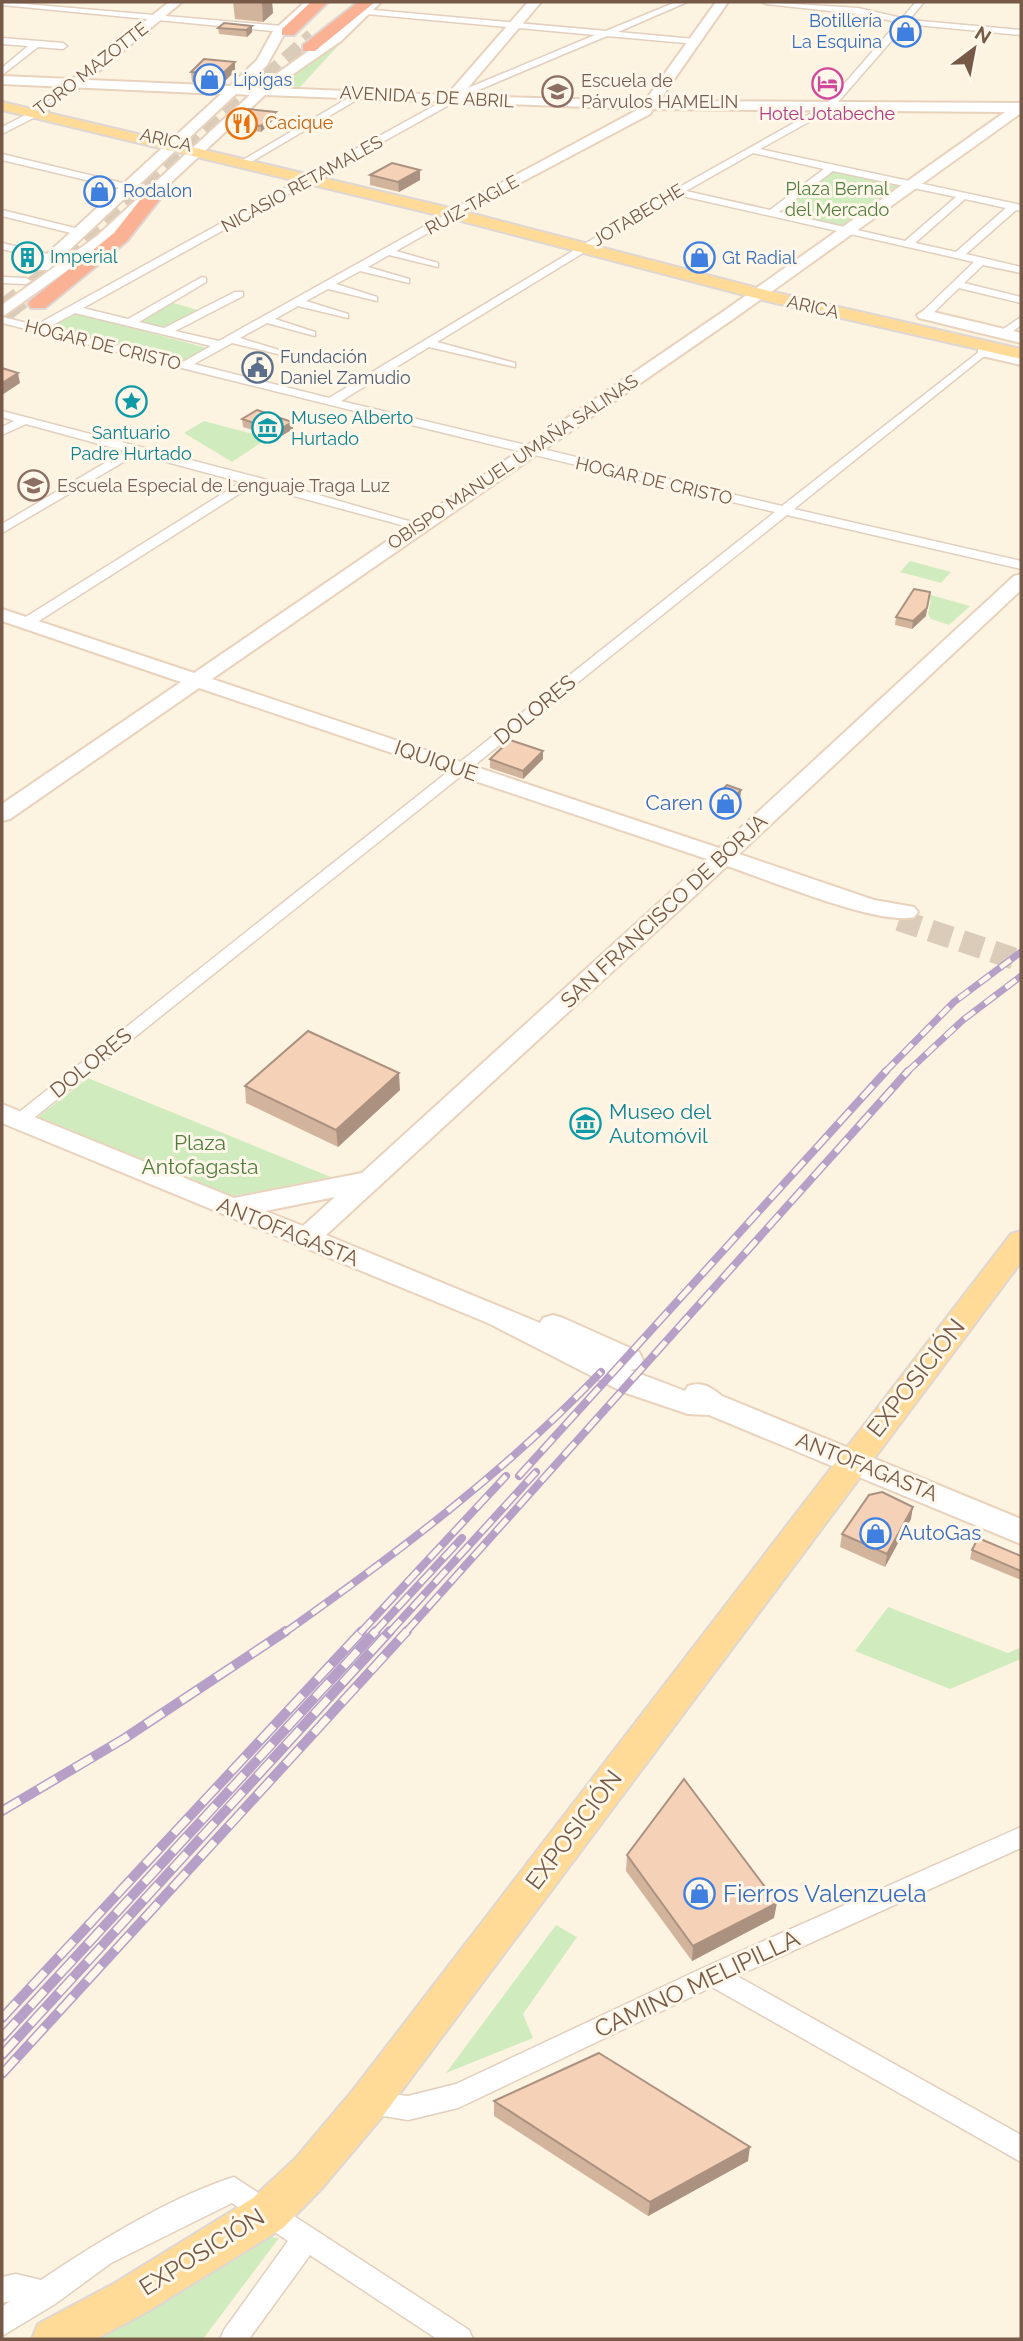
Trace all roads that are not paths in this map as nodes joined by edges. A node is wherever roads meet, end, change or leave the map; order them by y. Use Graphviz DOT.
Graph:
graph roads {
  1 [pos="176,2"];
  2 [pos="312,2"];
  3 [pos="320,2"];
  4 [pos="334,2"];
  5 [pos="535,2"];
  6 [pos="683,2"];
  7 [pos="722,2"];
  8 [pos="765,2"];
  9 [pos="920,2"];
  10 [pos="2,3"];
  11 [pos="23,3"];
  12 [pos="365,4"];
  13 [pos="158,17"];
  14 [pos="902,21"];
  15 [pos="515,25"];
  16 [pos="606,33"];
  17 [pos="1021,33"];
  18 [pos="286,35"];
  19 [pos="2,41"];
  20 [pos="694,42"];
  21 [pos="37,43"];
  22 [pos="311,43"];
  23 [pos="63,46"];
  24 [pos="2,72"];
  25 [pos="2,80"];
  26 [pos="463,82"];
  27 [pos="75,84"];
  28 [pos="482,85"];
  29 [pos="234,89"];
  30 [pos="262,90"];
  31 [pos="362,93"];
  32 [pos="453,99"];
  33 [pos="2,106"];
  34 [pos="650,106"];
  35 [pos="829,107"];
  36 [pos="1021,108"];
  37 [pos="36,114"];
  38 [pos="2,131"];
  39 [pos="173,145"];
  40 [pos="750,150"];
  41 [pos="198,151"];
  42 [pos="2,157"];
  43 [pos="248,160"];
  44 [pos="832,167"];
  45 [pos="294,175"];
  46 [pos="311,179"];
  47 [pos="913,184"];
  48 [pos="128,187"];
  49 [pos="158,190"];
  50 [pos="677,192"];
  51 [pos="964,195"];
  52 [pos="1018,207"];
  53 [pos="2,213"];
  54 [pos="772,213"];
  55 [pos="454,214"];
  56 [pos="848,230"];
  57 [pos="79,232"];
  58 [pos="906,244"];
  59 [pos="2,246"];
  60 [pos="584,247"];
  61 [pos="387,251"];
  62 [pos="958,256"];
  63 [pos="52,258"];
  64 [pos="1021,258"];
  65 [pos="981,261"];
  66 [pos="434,265"];
  67 [pos="358,267"];
  68 [pos="1016,269"];
  69 [pos="2,280"];
  70 [pos="202,280"];
  71 [pos="26,281"];
  72 [pos="405,282"];
  73 [pos="957,284"];
  74 [pos="327,285"];
  75 [pos="763,290"];
  76 [pos="239,294"];
  77 [pos="373,299"];
  78 [pos="2,300"];
  79 [pos="168,300"];
  80 [pos="1021,300"];
  81 [pos="297,302"];
  82 [pos="180,303"];
  83 [pos="837,303"];
  84 [pos="38,304"];
  85 [pos="192,307"];
  86 [pos="73,309"];
  87 [pos="205,310"];
  88 [pos="2,312"];
  89 [pos="925,315"];
  90 [pos="344,316"];
  91 [pos="861,318"];
  92 [pos="265,319"];
  93 [pos="2,320"];
  94 [pos="1021,320"];
  95 [pos="129,323"];
  96 [pos="37,329"];
  97 [pos="164,332"];
  98 [pos="311,334"];
  99 [pos="1003,334"];
  100 [pos="1021,338"];
  101 [pos="231,339"];
  102 [pos="427,343"];
  103 [pos="219,345"];
  104 [pos="1021,345"];
  105 [pos="984,351"];
  106 [pos="278,353"];
  107 [pos="1021,354"];
  108 [pos="1021,360"];
  109 [pos="511,365"];
  110 [pos="183,366"];
  111 [pos="331,402"];
  112 [pos="2,414"];
  113 [pos="24,419"];
  114 [pos="2,432"];
  115 [pos="136,449"];
  116 [pos="529,452"];
  117 [pos="252,480"];
  118 [pos="785,511"];
  119 [pos="421,526"];
  120 [pos="2,528"];
  121 [pos="1021,565"];
  122 [pos="1021,580"];
  123 [pos="2,615"];
  124 [pos="26,623"];
  125 [pos="197,680"];
  126 [pos="461,769"];
  127 [pos="2,814"];
  128 [pos="722,856"];
  129 [pos="870,906"];
  130 [pos="903,916"];
  131 [pos="11,1117"];
  132 [pos="373,1179"];
  133 [pos="230,1209"];
  134 [pos="305,1239"];
  135 [pos="1021,1241"];
  136 [pos="853,1460"];
  137 [pos="1021,1532"];
  138 [pos="1021,1837"];
  139 [pos="713,1975"];
  140 [pos="368,2102"];
  141 [pos="1021,2149"];
  142 [pos="268,2213"];
  143 [pos="306,2238"];
  144 [pos="2,2290"];
  145 [pos="46,2295"];
  146 [pos="2,2323"];
  147 [pos="53,2339"];
  148 [pos="233,2339"];
  149 [pos="460,2339"];
  1 -- 13 [label="street, TORO MAZOTTE"];
  2 -- 18 [label="street"];
  3 -- 18 [label="highway"];
  4 -- 18 [label="highway"];
  5 -- 15 [label="street"];
  6 -- 16 [label="street, NICASIO RETAMALES"];
  7 -- 20 [label="street, RUIZ-TAGLE"];
  8 -- 14 [label="street"];
  9 -- 14 [label="street, JOTABECHE"];
  10 -- 11 [label="street"];
  11 -- 13 [label="street"];
  12 -- 15 [label="street"];
  12 -- 22 [label="highway"];
  12 -- 30 [label="street"];
  13 -- 18 [label="street"];
  13 -- 27 [label="street, TORO MAZOTTE"];
  14 -- 17 [label="street"];
  14 -- 35 [label="street, JOTABECHE"];
  15 -- 16 [label="street"];
  15 -- 26 [label="street"];
  16 -- 20 [label="street"];
  16 -- 28 [label="street, NICASIO RETAMALES"];
  18 -- 29 [label="street"];
  19 -- 21 [label="street"];
  20 -- 34 [label="street, RUIZ-TAGLE"];
  21 -- 23 [label="street"];
  21 -- 24 [label="street"];
  25 -- 27 [label="street, AVENIDA 5 DE ABRIL"];
  26 -- 28 [label="street"];
  26 -- 32 [label="street"];
  27 -- 29 [label="street, AVENIDA 5 DE ABRIL"];
  27 -- 37 [label="street, TORO MAZOTTE"];
  28 -- 32 [label="street, NICASIO RETAMALES"];
  29 -- 30 [label="street, AVENIDA 5 DE ABRIL"];
  29 -- 39 [label="street"];
  30 -- 31 [label="street, AVENIDA 5 DE ABRIL"];
  30 -- 41 [label="street"];
  31 -- 32 [label="street, AVENIDA 5 DE ABRIL"];
  31 -- 43 [label="street"];
  32 -- 34 [label="street, AVENIDA 5 DE ABRIL"];
  32 -- 46 [label="street, NICASIO RETAMALES"];
  33 -- 37 [label="main road, ARICA"];
  34 -- 35 [label="street, AVENIDA 5 DE ABRIL"];
  34 -- 55 [label="street, RUIZ-TAGLE"];
  35 -- 36 [label="street, AVENIDA 5 DE ABRIL"];
  35 -- 40 [label="street, JOTABECHE"];
  36 -- 47 [label="street, OBISPO MANUEL UMAÑA SALINAS"];
  37 -- 38 [label="street, TORO MAZOTTE"];
  37 -- 39 [label="main road, ARICA"];
  39 -- 41 [label="main road, ARICA"];
  39 -- 48 [label="street"];
  40 -- 44 [label="street"];
  40 -- 50 [label="street, JOTABECHE"];
  41 -- 43 [label="main road, ARICA"];
  41 -- 45 [label="main road, ARICA"];
  41 -- 49 [label="street"];
  42 -- 48 [label="street"];
  43 -- 45 [label="main road, ARICA"];
  44 -- 47 [label="street"];
  44 -- 54 [label="street"];
  45 -- 46 [label="main road, ARICA"];
  46 -- 55 [label="main road, ARICA"];
  46 -- 86 [label="street, NICASIO RETAMALES"];
  47 -- 51 [label="street"];
  47 -- 56 [label="street, OBISPO MANUEL UMAÑA SALINAS"];
  48 -- 57 [label="street"];
  49 -- 84 [label="highway"];
  49 -- 88 [label="street"];
  50 -- 54 [label="street"];
  50 -- 60 [label="street, JOTABECHE"];
  51 -- 52 [label="street"];
  51 -- 58 [label="street"];
  52 -- 62 [label="street"];
  53 -- 57 [label="street"];
  54 -- 56 [label="street"];
  55 -- 60 [label="main road, ARICA"];
  55 -- 61 [label="street, RUIZ-TAGLE"];
  56 -- 58 [label="street"];
  56 -- 75 [label="street, OBISPO MANUEL UMAÑA SALINAS"];
  57 -- 63 [label="street"];
  58 -- 62 [label="street"];
  59 -- 63 [label="street"];
  60 -- 75 [label="main road, ARICA"];
  60 -- 102 [label="street, JOTABECHE"];
  61 -- 66 [label="street"];
  61 -- 67 [label="street, RUIZ-TAGLE"];
  62 -- 65 [label="street"];
  63 -- 71 [label="street"];
  64 -- 68 [label="street"];
  65 -- 68 [label="street"];
  65 -- 73 [label="street"];
  67 -- 72 [label="street"];
  67 -- 74 [label="street, RUIZ-TAGLE"];
  69 -- 71 [label="street"];
  70 -- 79 [label="street"];
  71 -- 78 [label="street"];
  73 -- 80 [label="street"];
  73 -- 89 [label="street"];
  74 -- 77 [label="street"];
  74 -- 81 [label="street, RUIZ-TAGLE"];
  75 -- 83 [label="main road, ARICA"];
  75 -- 91 [label="main road, ARICA"];
  75 -- 116 [label="street, OBISPO MANUEL UMAÑA SALINAS"];
  76 -- 87 [label="street"];
  79 -- 82 [label="street"];
  79 -- 95 [label="street"];
  81 -- 90 [label="street"];
  81 -- 92 [label="street, RUIZ-TAGLE"];
  83 -- 89 [label="main road"];
  83 -- 104 [label="main road, ARICA"];
  85 -- 87 [label="street"];
  86 -- 95 [label="street, HOGAR DE CRISTO"];
  86 -- 96 [label="street, NICASIO RETAMALES"];
  87 -- 97 [label="street"];
  89 -- 99 [label="street"];
  91 -- 105 [label="main road"];
  91 -- 107 [label="main road, ARICA"];
  92 -- 98 [label="street"];
  92 -- 101 [label="street, RUIZ-TAGLE"];
  93 -- 96 [label="street, HOGAR DE CRISTO"];
  94 -- 99 [label="street"];
  95 -- 97 [label="street, HOGAR DE CRISTO"];
  96 -- 110 [label="street, HOGAR DE CRISTO"];
  97 -- 103 [label="street, HOGAR DE CRISTO"];
  99 -- 100 [label="street"];
  101 -- 103 [label="street, RUIZ-TAGLE"];
  101 -- 106 [label="street"];
  102 -- 109 [label="street"];
  102 -- 111 [label="street, JOTABECHE"];
  103 -- 110 [label="street, RUIZ-TAGLE"];
  105 -- 108 [label="street"];
  105 -- 118 [label="street, DOLORES"];
  110 -- 111 [label="street, HOGAR DE CRISTO"];
  111 -- 116 [label="street, HOGAR DE CRISTO"];
  112 -- 113 [label="street"];
  113 -- 114 [label="street"];
  113 -- 115 [label="street"];
  115 -- 117 [label="street"];
  115 -- 120 [label="street"];
  116 -- 118 [label="street, HOGAR DE CRISTO"];
  116 -- 119 [label="street, OBISPO MANUEL UMAÑA SALINAS"];
  117 -- 119 [label="street"];
  117 -- 124 [label="street"];
  118 -- 121 [label="street, HOGAR DE CRISTO"];
  118 -- 126 [label="street, DOLORES"];
  119 -- 125 [label="street, OBISPO MANUEL UMAÑA SALINAS"];
  122 -- 128 [label="street, SAN FRANCISCO DE BORJA"];
  123 -- 124 [label="street, IQUIQUE"];
  124 -- 125 [label="street, IQUIQUE"];
  125 -- 126 [label="street, IQUIQUE"];
  125 -- 127 [label="street, OBISPO MANUEL UMAÑA SALINAS"];
  126 -- 128 [label="street, IQUIQUE"];
  126 -- 131 [label="street, DOLORES"];
  128 -- 129 [label="street, IQUIQUE"];
  128 -- 132 [label="street, SAN FRANCISCO DE BORJA"];
  129 -- 130 [label="street, IQUIQUE"];
  131 -- 133 [label="street, ANTOFAGASTA"];
  132 -- 133 [label="street"];
  132 -- 134 [label="street, SAN FRANCISCO DE BORJA"];
  133 -- 134 [label="street, ANTOFAGASTA"];
  134 -- 136 [label="street, ANTOFAGASTA"];
  135 -- 136 [label="main road, EXPOSICIÓN"];
  136 -- 137 [label="street, ANTOFAGASTA"];
  136 -- 140 [label="main road, EXPOSICIÓN"];
  138 -- 139 [label="street, CAMINO MELIPILLA"];
  139 -- 140 [label="street, CAMINO MELIPILLA"];
  139 -- 141 [label="street"];
  140 -- 142 [label="main road, EXPOSICIÓN"];
  142 -- 143 [label="street"];
  142 -- 145 [label="street"];
  142 -- 147 [label="main road, EXPOSICIÓN"];
  143 -- 148 [label="street"];
  143 -- 149 [label="street"];
  144 -- 145 [label="street"];
  145 -- 146 [label="street"];
}
